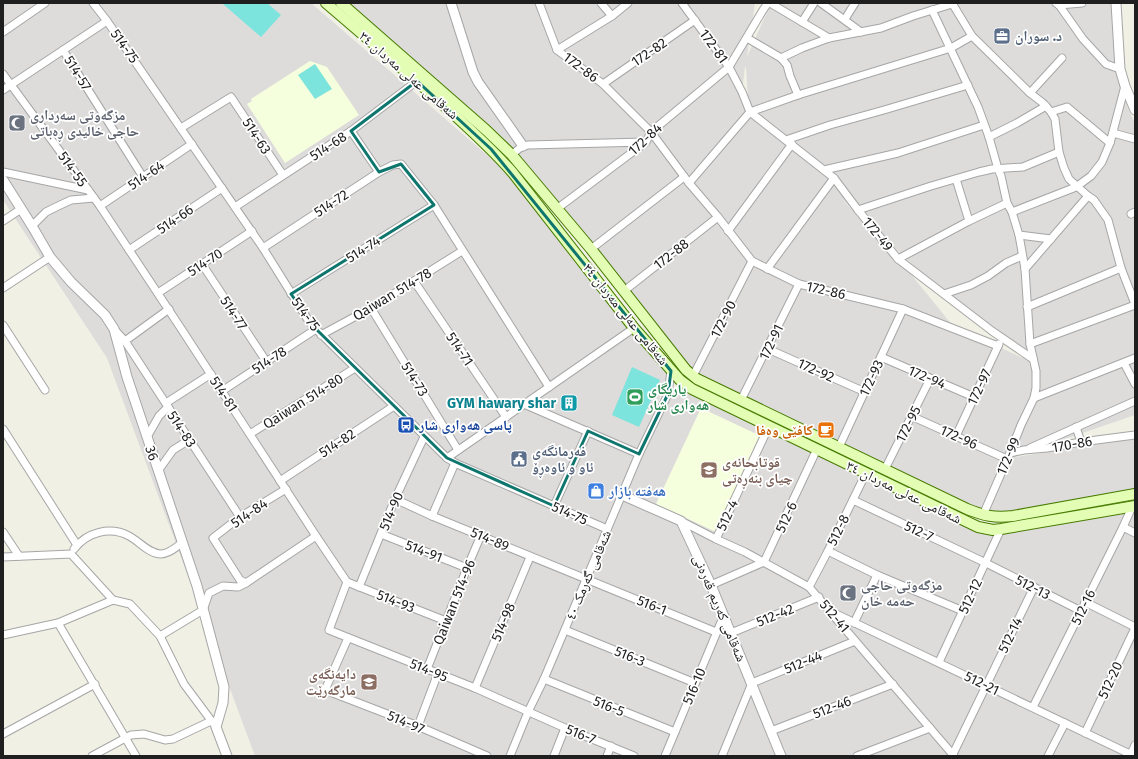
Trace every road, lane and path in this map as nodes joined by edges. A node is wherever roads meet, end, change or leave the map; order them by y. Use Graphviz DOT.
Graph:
graph roads {
  1 [pos="45,3"];
  2 [pos="93,3"];
  3 [pos="326,3"];
  4 [pos="341,3"];
  5 [pos="451,3"];
  6 [pos="539,3"];
  7 [pos="601,3"];
  8 [pos="628,3"];
  9 [pos="682,3"];
  10 [pos="769,3"];
  11 [pos="814,3"];
  12 [pos="821,3"];
  13 [pos="855,3"];
  14 [pos="952,3"];
  15 [pos="1082,3"];
  16 [pos="1116,3"];
  17 [pos="1058,4"];
  18 [pos="932,10"];
  19 [pos="612,16"];
  20 [pos="845,19"];
  21 [pos="695,20"];
  22 [pos="107,21"];
  23 [pos="802,22"];
  24 [pos="3,32"];
  25 [pos="861,32"];
  26 [pos="972,36"];
  27 [pos="747,38"];
  28 [pos="829,38"];
  29 [pos="951,48"];
  30 [pos="63,50"];
  31 [pos="557,50"];
  32 [pos="781,58"];
  33 [pos="1062,58"];
  34 [pos="729,67"];
  35 [pos="1120,69"];
  36 [pos="3,74"];
  37 [pos="417,81"];
  38 [pos="603,84"];
  39 [pos="10,85"];
  40 [pos="968,85"];
  41 [pos="1125,86"];
  42 [pos="3,90"];
  43 [pos="1030,93"];
  44 [pos="798,95"];
  45 [pos="1048,109"];
  46 [pos="1135,110"];
  47 [pos="750,112"];
  48 [pos="984,125"];
  49 [pos="181,128"];
  50 [pos="351,132"];
  51 [pos="651,132"];
  52 [pos="1112,133"];
  53 [pos="989,137"];
  54 [pos="1135,139"];
  55 [pos="646,142"];
  56 [pos="789,142"];
  57 [pos="1110,143"];
  58 [pos="192,144"];
  59 [pos="523,146"];
  60 [pos="1059,152"];
  61 [pos="512,155"];
  62 [pos="998,169"];
  63 [pos="824,170"];
  64 [pos="3,172"];
  65 [pos="379,172"];
  66 [pos="283,176"];
  67 [pos="143,177"];
  68 [pos="834,178"];
  69 [pos="956,179"];
  70 [pos="3,180"];
  71 [pos="686,180"];
  72 [pos="1078,186"];
  73 [pos="222,188"];
  74 [pos="88,190"];
  75 [pos="1088,196"];
  76 [pos="94,198"];
  77 [pos="1007,203"];
  78 [pos="434,205"];
  79 [pos="100,206"];
  80 [pos="235,207"];
  81 [pos="558,208"];
  82 [pos="21,209"];
  83 [pos="858,210"];
  84 [pos="1012,212"];
  85 [pos="718,217"];
  86 [pos="3,221"];
  87 [pos="969,222"];
  88 [pos="32,226"];
  89 [pos="252,231"];
  90 [pos="728,231"];
  91 [pos="1019,235"];
  92 [pos="1051,238"];
  93 [pos="263,248"];
  94 [pos="591,249"];
  95 [pos="129,250"];
  96 [pos="462,251"];
  97 [pos="1022,256"];
  98 [pos="50,257"];
  99 [pos="898,259"];
  100 [pos="752,261"];
  101 [pos="202,264"];
  102 [pos="767,268"];
  103 [pos="1121,268"];
  104 [pos="1024,269"];
  105 [pos="615,279"];
  106 [pos="414,280"];
  107 [pos="799,284"];
  108 [pos="3,288"];
  109 [pos="604,288"];
  110 [pos="158,293"];
  111 [pos="626,293"];
  112 [pos="292,294"];
  113 [pos="944,294"];
  114 [pos="616,304"];
  115 [pos="1135,305"];
  116 [pos="1028,307"];
  117 [pos="371,308"];
  118 [pos="169,309"];
  119 [pos="903,309"];
  120 [pos="3,325"];
  121 [pos="634,328"];
  122 [pos="114,329"];
  123 [pos="316,329"];
  124 [pos="322,335"];
  125 [pos="1001,337"];
  126 [pos="125,341"];
  127 [pos="1030,344"];
  128 [pos="998,346"];
  129 [pos="768,349"];
  130 [pos="881,357"];
  131 [pos="1135,358"];
  132 [pos="1033,359"];
  133 [pos="266,362"];
  134 [pos="1124,363"];
  135 [pos="355,368"];
  136 [pos="672,371"];
  137 [pos="211,374"];
  138 [pos="693,376"];
  139 [pos="930,379"];
  140 [pos="680,380"];
  141 [pos="1135,384"];
  142 [pos="549,387"];
  143 [pos="45,390"];
  144 [pos="222,391"];
  145 [pos="865,392"];
  146 [pos="668,394"];
  147 [pos="974,397"];
  148 [pos="1034,398"];
  149 [pos="741,400"];
  150 [pos="1135,401"];
  151 [pos="524,404"];
  152 [pos="167,405"];
  153 [pos="394,406"];
  154 [pos="912,416"];
  155 [pos="506,417"];
  156 [pos="769,426"];
  157 [pos="1076,427"];
  158 [pos="3,429"];
  159 [pos="588,431"];
  160 [pos="250,434"];
  161 [pos="1135,435"];
  162 [pos="956,436"];
  163 [pos="147,437"];
  164 [pos="424,437"];
  165 [pos="189,440"];
  166 [pos="1081,442"];
  167 [pos="839,447"];
  168 [pos="817,449"];
  169 [pos="458,450"];
  170 [pos="1024,450"];
  171 [pos="639,454"];
  172 [pos="1008,456"];
  173 [pos="447,458"];
  174 [pos="454,463"];
  175 [pos="885,469"];
  176 [pos="158,471"];
  177 [pos="866,473"];
  178 [pos="280,481"];
  179 [pos="286,489"];
  180 [pos="1135,494"];
  181 [pos="622,495"];
  182 [pos="395,499"];
  183 [pos="852,500"];
  184 [pos="554,506"];
  185 [pos="1133,507"];
  186 [pos="983,515"];
  187 [pos="432,516"];
  188 [pos="240,517"];
  189 [pos="681,521"];
  190 [pos="1123,527"];
  191 [pos="607,529"];
  192 [pos="1001,529"];
  193 [pos="3,532"];
  194 [pos="1135,533"];
  195 [pos="381,534"];
  196 [pos="481,535"];
  197 [pos="316,536"];
  198 [pos="716,539"];
  199 [pos="182,543"];
  200 [pos="77,545"];
  201 [pos="828,551"];
  202 [pos="71,554"];
  203 [pos="19,556"];
  204 [pos="530,556"];
  205 [pos="3,557"];
  206 [pos="764,562"];
  207 [pos="986,562"];
  208 [pos="467,568"];
  209 [pos="877,575"];
  210 [pos="586,578"];
  211 [pos="347,582"];
  212 [pos="246,583"];
  213 [pos="711,585"];
  214 [pos="359,587"];
  215 [pos="809,587"];
  216 [pos="1034,587"];
  217 [pos="819,597"];
  218 [pos="113,600"];
  219 [pos="1085,602"];
  220 [pos="203,610"];
  221 [pos="830,611"];
  222 [pos="963,611"];
  223 [pos="1081,612"];
  224 [pos="724,615"];
  225 [pos="446,621"];
  226 [pos="58,623"];
  227 [pos="854,623"];
  228 [pos="1135,627"];
  229 [pos="565,630"];
  230 [pos="716,632"];
  231 [pos="4,633"];
  232 [pos="731,633"];
  233 [pos="160,636"];
  234 [pos="348,638"];
  235 [pos="855,641"];
  236 [pos="939,662"];
  237 [pos="427,669"];
  238 [pos="438,673"];
  239 [pos="544,679"];
  240 [pos="695,683"];
  241 [pos="752,683"];
  242 [pos="95,684"];
  243 [pos="893,684"];
  244 [pos="986,684"];
  245 [pos="475,688"];
  246 [pos="1033,707"];
  247 [pos="528,712"];
  248 [pos="1065,723"];
  249 [pos="214,724"];
  250 [pos="418,726"];
  251 [pos="565,728"];
  252 [pos="930,728"];
  253 [pos="771,731"];
  254 [pos="675,732"];
  255 [pos="1085,733"];
  256 [pos="3,734"];
  257 [pos="126,737"];
  258 [pos="1135,745"];
  259 [pos="611,746"];
  260 [pos="953,755"];
  261 [pos="1132,755"];
  262 [pos="92,756"];
  263 [pos="136,756"];
  264 [pos="227,756"];
  265 [pos="487,756"];
  266 [pos="510,756"];
  267 [pos="554,756"];
  268 [pos="607,756"];
  269 [pos="634,756"];
  270 [pos="665,756"];
  271 [pos="722,756"];
  272 [pos="781,756"];
  273 [pos="857,756"];
  274 [pos="1048,756"];
  1 -- 24 [label="street"];
  2 -- 22 [label="street, 514-75"];
  3 -- 37 [label="main road, شەقامی عەلی مەردان ٣٤"];
  4 -- 61 [label="main road, شەقامی عەلی مەردان ٣٤"];
  5 -- 59 [label="street"];
  6 -- 31 [label="street, 172-86"];
  7 -- 19 [label="street"];
  8 -- 19 [label="street"];
  9 -- 21 [label="street, 172-81"];
  10 -- 23 [label="street"];
  10 -- 27 [label="street"];
  11 -- 23 [label="street"];
  12 -- 20 [label="street"];
  13 -- 20 [label="street"];
  14 -- 18 [label="street"];
  14 -- 26 [label="street"];
  15 -- 17 [label="street"];
  16 -- 35 [label="street"];
  17 -- 35 [label="street"];
  18 -- 25 [label="street"];
  18 -- 29 [label="street, 172-99"];
  19 -- 31 [label="street"];
  20 -- 25 [label="street"];
  21 -- 34 [label="street, 172-81"];
  21 -- 38 [label="street, 172-82"];
  22 -- 30 [label="street"];
  22 -- 49 [label="street, 514-75"];
  23 -- 28 [label="street"];
  25 -- 28 [label="street"];
  26 -- 29 [label="street"];
  26 -- 43 [label="street"];
  27 -- 32 [label="street"];
  27 -- 34 [label="street"];
  28 -- 32 [label="street"];
  29 -- 40 [label="street, 172-99"];
  29 -- 44 [label="street"];
  30 -- 39 [label="street"];
  30 -- 67 [label="street, 514-57"];
  31 -- 38 [label="street, 172-86"];
  32 -- 44 [label="street"];
  33 -- 43 [label="street"];
  34 -- 47 [label="street, 172-81"];
  34 -- 51 [label="street, 172-84"];
  35 -- 41 [label="street"];
  36 -- 39 [label="street, 514-55"];
  37 -- 50 [label="street, 514-68"];
  37 -- 109 [label="main road, شەقامی عەلی مەردان ٣٤"];
  38 -- 51 [label="street, 172-86"];
  39 -- 42 [label="street"];
  39 -- 74 [label="street, 514-55"];
  40 -- 48 [label="street, 172-99"];
  40 -- 56 [label="street"];
  41 -- 46 [label="street"];
  41 -- 52 [label="street"];
  43 -- 45 [label="street"];
  44 -- 47 [label="street"];
  45 -- 53 [label="street"];
  45 -- 57 [label="street"];
  45 -- 60 [label="street"];
  47 -- 56 [label="street, 172-49"];
  47 -- 71 [label="street"];
  48 -- 53 [label="street, 172-99"];
  48 -- 63 [label="street"];
  49 -- 58 [label="street, 514-75"];
  49 -- 66 [label="street, 514-63"];
  50 -- 65 [label="street"];
  50 -- 66 [label="street, 514-68"];
  51 -- 55 [label="street, 172-84"];
  51 -- 71 [label="street, 172-86"];
  52 -- 54 [label="street"];
  52 -- 57 [label="street"];
  53 -- 62 [label="street, 172-99"];
  55 -- 59 [label="street"];
  55 -- 81 [label="street, 172-84"];
  56 -- 63 [label="street, 172-49"];
  56 -- 90 [label="street"];
  57 -- 72 [label="street"];
  58 -- 67 [label="street, 514-64"];
  58 -- 73 [label="street, 514-75"];
  59 -- 61 [label="street"];
  60 -- 62 [label="street"];
  60 -- 72 [label="street"];
  61 -- 81 [label="main road, شەقامی عەلی مەردان ٣٤"];
  62 -- 69 [label="street"];
  62 -- 77 [label="street, 172-99"];
  63 -- 68 [label="street, 172-49"];
  64 -- 74 [label="street"];
  65 -- 78 [label="street, 514-72"];
  65 -- 93 [label="street, 514-72"];
  66 -- 80 [label="street, 514-68"];
  67 -- 79 [label="street, 514-64"];
  68 -- 83 [label="street, 172-49"];
  68 -- 102 [label="street"];
  69 -- 83 [label="street"];
  69 -- 87 [label="street"];
  70 -- 82 [label="street, 36"];
  71 -- 85 [label="street, 172-86"];
  71 -- 94 [label="street"];
  72 -- 75 [label="street"];
  72 -- 84 [label="street"];
  73 -- 80 [label="street, 514-75"];
  73 -- 95 [label="street, 514-66"];
  74 -- 76 [label="street, 514-55"];
  75 -- 92 [label="street"];
  75 -- 103 [label="street"];
  76 -- 79 [label="street, 514-55"];
  76 -- 88 [label="street"];
  77 -- 84 [label="street, 172-99"];
  77 -- 87 [label="street"];
  78 -- 96 [label="street"];
  78 -- 112 [label="street, 514-74"];
  79 -- 95 [label="street, 514-81"];
  80 -- 89 [label="street, 514-75"];
  81 -- 94 [label="main road, شەقامی عەلی مەردان ٣٤"];
  82 -- 86 [label="street"];
  82 -- 88 [label="street, 36"];
  83 -- 99 [label="street, 172-49"];
  84 -- 91 [label="street, 172-99"];
  85 -- 90 [label="street, 172-86"];
  85 -- 111 [label="street, 172-88"];
  87 -- 99 [label="street"];
  88 -- 98 [label="street, 36"];
  89 -- 93 [label="street, 514-75"];
  89 -- 101 [label="street, 514-70"];
  90 -- 100 [label="street, 172-86"];
  91 -- 92 [label="street"];
  91 -- 97 [label="street, 172-99"];
  92 -- 104 [label="street"];
  93 -- 112 [label="street, 514-75"];
  94 -- 105 [label="main road, شەقامی عەلی مەردان ٣٤"];
  95 -- 110 [label="street, 514-81"];
  96 -- 106 [label="street, Qaiwan 514-78"];
  96 -- 142 [label="street"];
  97 -- 104 [label="street, 172-99"];
  97 -- 113 [label="street"];
  98 -- 108 [label="street"];
  98 -- 122 [label="street, 36"];
  99 -- 113 [label="street, 172-49"];
  100 -- 102 [label="street, 172-86"];
  100 -- 138 [label="street, 172-90"];
  101 -- 110 [label="street, 514-70"];
  101 -- 133 [label="street, 514-77"];
  102 -- 107 [label="street, 172-86"];
  103 -- 115 [label="street"];
  103 -- 116 [label="street"];
  104 -- 116 [label="street, 172-99"];
  105 -- 109 [label="main road"];
  105 -- 111 [label="main road, شەقامی عەلی مەردان ٣٤"];
  106 -- 117 [label="street, Qaiwan 514-78"];
  106 -- 155 [label="street, 514-71"];
  107 -- 119 [label="street, 172-86"];
  107 -- 129 [label="street, 172-91"];
  109 -- 114 [label="main road, شەقامی عەلی مەردان ٣٤"];
  110 -- 118 [label="street, 514-81"];
  111 -- 114 [label="main road"];
  111 -- 138 [label="main road, شەقامی عەلی مەردان ٣٤"];
  112 -- 123 [label="street, 514-75"];
  113 -- 125 [label="street, 172-49"];
  114 -- 121 [label="main road, شەقامی عەلی مەردان ٣٤"];
  115 -- 127 [label="street"];
  116 -- 127 [label="street, 172-99"];
  117 -- 124 [label="street, Qaiwan 514-78"];
  117 -- 169 [label="street, 514-73"];
  118 -- 126 [label="street"];
  118 -- 137 [label="street, 514-81"];
  119 -- 128 [label="street, 172-86"];
  119 -- 130 [label="street, 172-93"];
  120 -- 143 [label="street"];
  121 -- 136 [label="main road, شەقامی عەلی مەردان ٣٤"];
  121 -- 142 [label="street"];
  122 -- 126 [label="street, 514-83"];
  122 -- 163 [label="street, 36"];
  123 -- 124 [label="street, 514-75"];
  123 -- 133 [label="street, 514-78"];
  124 -- 135 [label="street, 514-75"];
  125 -- 128 [label="street, 172-97"];
  125 -- 132 [label="street, 172-49"];
  126 -- 152 [label="street, 514-83"];
  127 -- 132 [label="street, 172-99"];
  128 -- 147 [label="street, 172-97"];
  129 -- 145 [label="street, 172-92"];
  129 -- 149 [label="street, 172-91"];
  130 -- 139 [label="street, 172-94"];
  130 -- 145 [label="street, 172-93"];
  131 -- 134 [label="street"];
  132 -- 148 [label="street, 172-99"];
  133 -- 144 [label="street, 514-78"];
  134 -- 141 [label="street"];
  134 -- 148 [label="street"];
  135 -- 153 [label="street, 514-75"];
  135 -- 160 [label="street, Qaiwan 514-80"];
  136 -- 140 [label="main road, شەقامی عەلی مەردان ٣٤"];
  136 -- 146 [label="street, شەقامی گەرمک ٤٠"];
  137 -- 144 [label="street, 514-81"];
  137 -- 152 [label="street"];
  138 -- 149 [label="main road, شەقامی عەلی مەردان ٣٤"];
  139 -- 147 [label="street, 172-94"];
  139 -- 154 [label="street, 172-95"];
  140 -- 146 [label="street, شەقامی گەرمک ٤٠"];
  140 -- 156 [label="main road, شەقامی عەلی مەردان ٣٤"];
  142 -- 151 [label="street"];
  144 -- 160 [label="street, 514-81"];
  145 -- 167 [label="street, 172-93"];
  146 -- 171 [label="street, شەقامی گەرمک ٤٠"];
  147 -- 162 [label="street, 172-97"];
  148 -- 172 [label="street, 172-99"];
  149 -- 167 [label="main road, شەقامی عەلی مەردان ٣٤"];
  150 -- 157 [label="street"];
  151 -- 155 [label="street"];
  151 -- 159 [label="street"];
  152 -- 163 [label="street"];
  152 -- 165 [label="street, 514-83"];
  153 -- 164 [label="street, 514-75"];
  153 -- 178 [label="street, 514-82"];
  154 -- 162 [label="street, 172-96"];
  154 -- 175 [label="street, 172-95"];
  155 -- 169 [label="street"];
  156 -- 168 [label="main road, شەقامی عەلی مەردان ٣٤"];
  156 -- 198 [label="street, 512-4"];
  157 -- 166 [label="street"];
  157 -- 170 [label="street"];
  158 -- 200 [label="street"];
  159 -- 171 [label="street"];
  159 -- 184 [label="street"];
  160 -- 178 [label="street, 514-81"];
  161 -- 166 [label="street, 170-86"];
  162 -- 172 [label="street, 172-96"];
  163 -- 176 [label="street, 36"];
  164 -- 173 [label="street, 514-75"];
  164 -- 182 [label="street, 514-90"];
  165 -- 176 [label="street"];
  165 -- 188 [label="street, 514-83"];
  166 -- 170 [label="street, 170-86"];
  167 -- 175 [label="main road, شەقامی عەلی مەردان ٣٤"];
  168 -- 177 [label="main road, شەقامی عەلی مەردان ٣٤"];
  168 -- 206 [label="street, 512-6"];
  169 -- 173 [label="street"];
  170 -- 172 [label="street, 170-86"];
  171 -- 181 [label="street, شەقامی گەرمک ٤٠"];
  172 -- 186 [label="street, 172-99"];
  173 -- 174 [label="street, 514-75"];
  174 -- 184 [label="street, 514-75"];
  174 -- 187 [label="street"];
  175 -- 186 [label="main road, شەقامی عەلی مەردان ٣٤"];
  176 -- 199 [label="street, 36"];
  177 -- 183 [label="street, 512-8"];
  177 -- 192 [label="main road, شەقامی عەلی مەردان ٣٤"];
  178 -- 179 [label="street, 514-81"];
  179 -- 188 [label="street, 514-84"];
  179 -- 197 [label="street, 514-81"];
  180 -- 186 [label="main road, شەقامی عەلی مەردان ٣٤"];
  181 -- 189 [label="street"];
  181 -- 191 [label="street, شەقامی گەرمک ٤٠"];
  182 -- 187 [label="street, 514-89"];
  182 -- 195 [label="street, 514-90"];
  183 -- 201 [label="street, 512-8"];
  183 -- 207 [label="street, 512-7"];
  184 -- 191 [label="street, 514-75"];
  185 -- 190 [label="street, 512-16"];
  185 -- 192 [label="main road, شەقامی عەلی مەردان ٣٤"];
  187 -- 196 [label="street, 514-89"];
  188 -- 212 [label="street, 514-84"];
  189 -- 198 [label="street, 512-41"];
  189 -- 213 [label="street, شەقامی کەریم قەرەنی"];
  190 -- 194 [label="street"];
  190 -- 219 [label="street, 512-16"];
  191 -- 210 [label="street, شەقامی گەرمک ٤٠"];
  192 -- 207 [label="street, 512-12"];
  193 -- 203 [label="street"];
  195 -- 208 [label="street, 514-91"];
  195 -- 214 [label="street, 514-90"];
  196 -- 204 [label="street, 514-89"];
  196 -- 208 [label="street, Qaiwan 514-96"];
  197 -- 211 [label="street, 514-81"];
  197 -- 212 [label="street"];
  198 -- 206 [label="street, 512-41"];
  199 -- 200 [label="street"];
  199 -- 220 [label="street, 36"];
  200 -- 202 [label="street"];
  201 -- 209 [label="street"];
  201 -- 215 [label="street, 512-8"];
  202 -- 203 [label="street"];
  202 -- 218 [label="street"];
  203 -- 205 [label="street"];
  204 -- 210 [label="street, 514-89"];
  204 -- 245 [label="street, 514-98"];
  206 -- 213 [label="street"];
  206 -- 215 [label="street, 512-41"];
  207 -- 216 [label="street, 512-13"];
  207 -- 222 [label="street, 512-12"];
  208 -- 225 [label="street, Qaiwan 514-96"];
  209 -- 222 [label="street"];
  209 -- 227 [label="street"];
  210 -- 229 [label="street, شەقامی گەرمک ٤٠"];
  210 -- 230 [label="street, 516-1"];
  211 -- 214 [label="street, 514-93"];
  211 -- 234 [label="street, 514-95"];
  212 -- 220 [label="street"];
  213 -- 224 [label="street, شەقامی کەریم قەرەنی"];
  214 -- 225 [label="street, 514-93"];
  215 -- 217 [label="street, 512-41"];
  216 -- 223 [label="street, 512-13"];
  216 -- 244 [label="street, 512-14"];
  217 -- 221 [label="street, 512-41"];
  217 -- 232 [label="street, 512-42"];
  218 -- 226 [label="street"];
  218 -- 233 [label="street"];
  219 -- 223 [label="street, 512-16"];
  219 -- 228 [label="street"];
  220 -- 233 [label="street"];
  220 -- 249 [label="street, 36"];
  221 -- 227 [label="street, 512-21"];
  221 -- 235 [label="street, 512-41"];
  222 -- 236 [label="street, 512-12"];
  223 -- 246 [label="street, 512-16"];
  224 -- 230 [label="street, 516-10"];
  224 -- 232 [label="street, شەقامی کەریم قەرەنی"];
  225 -- 237 [label="street, Qaiwan 514-96"];
  226 -- 231 [label="street"];
  226 -- 242 [label="street"];
  227 -- 236 [label="street, 512-21"];
  228 -- 255 [label="street, 512-20"];
  229 -- 239 [label="street, شەقامی گەرمک ٤٠"];
  229 -- 240 [label="street, 516-3"];
  230 -- 240 [label="street, 516-10"];
  232 -- 241 [label="street, شەقامی کەریم قەرەنی"];
  233 -- 249 [label="street"];
  234 -- 237 [label="street, 514-95"];
  234 -- 250 [label="street, 514-97"];
  235 -- 241 [label="street, 512-44"];
  235 -- 243 [label="street, 512-41"];
  236 -- 244 [label="street, 512-21"];
  237 -- 238 [label="street, 514-95"];
  238 -- 245 [label="street, 514-95"];
  238 -- 250 [label="street"];
  239 -- 247 [label="street, شەقامی گەرمک ٤٠"];
  239 -- 254 [label="street, 516-5"];
  240 -- 254 [label="street, 516-10"];
  241 -- 253 [label="street, شەقامی کەریم قەرەنی"];
  241 -- 271 [label="street"];
  242 -- 256 [label="street"];
  242 -- 257 [label="street"];
  243 -- 252 [label="street, 512-41"];
  243 -- 253 [label="street, 512-46"];
  244 -- 246 [label="street, 512-21"];
  244 -- 260 [label="street, 512-14"];
  245 -- 247 [label="street, 514-95"];
  246 -- 248 [label="street, 512-21"];
  247 -- 251 [label="street, 516-7"];
  247 -- 266 [label="street, شەقامی گەرمک ٤٠"];
  248 -- 255 [label="street, 512-21"];
  248 -- 274 [label="street"];
  249 -- 257 [label="street"];
  249 -- 264 [label="street"];
  250 -- 265 [label="street, 514-97"];
  251 -- 259 [label="street, 516-7"];
  251 -- 267 [label="street"];
  252 -- 260 [label="street, 512-41"];
  252 -- 273 [label="street"];
  253 -- 272 [label="street, شەقامی کەریم قەرەنی"];
  254 -- 270 [label="street, 516-10"];
  255 -- 261 [label="street, 512-21"];
  257 -- 262 [label="street"];
  257 -- 263 [label="street"];
  258 -- 261 [label="street"];
  259 -- 268 [label="street"];
  259 -- 269 [label="street, 516-7"];
}
